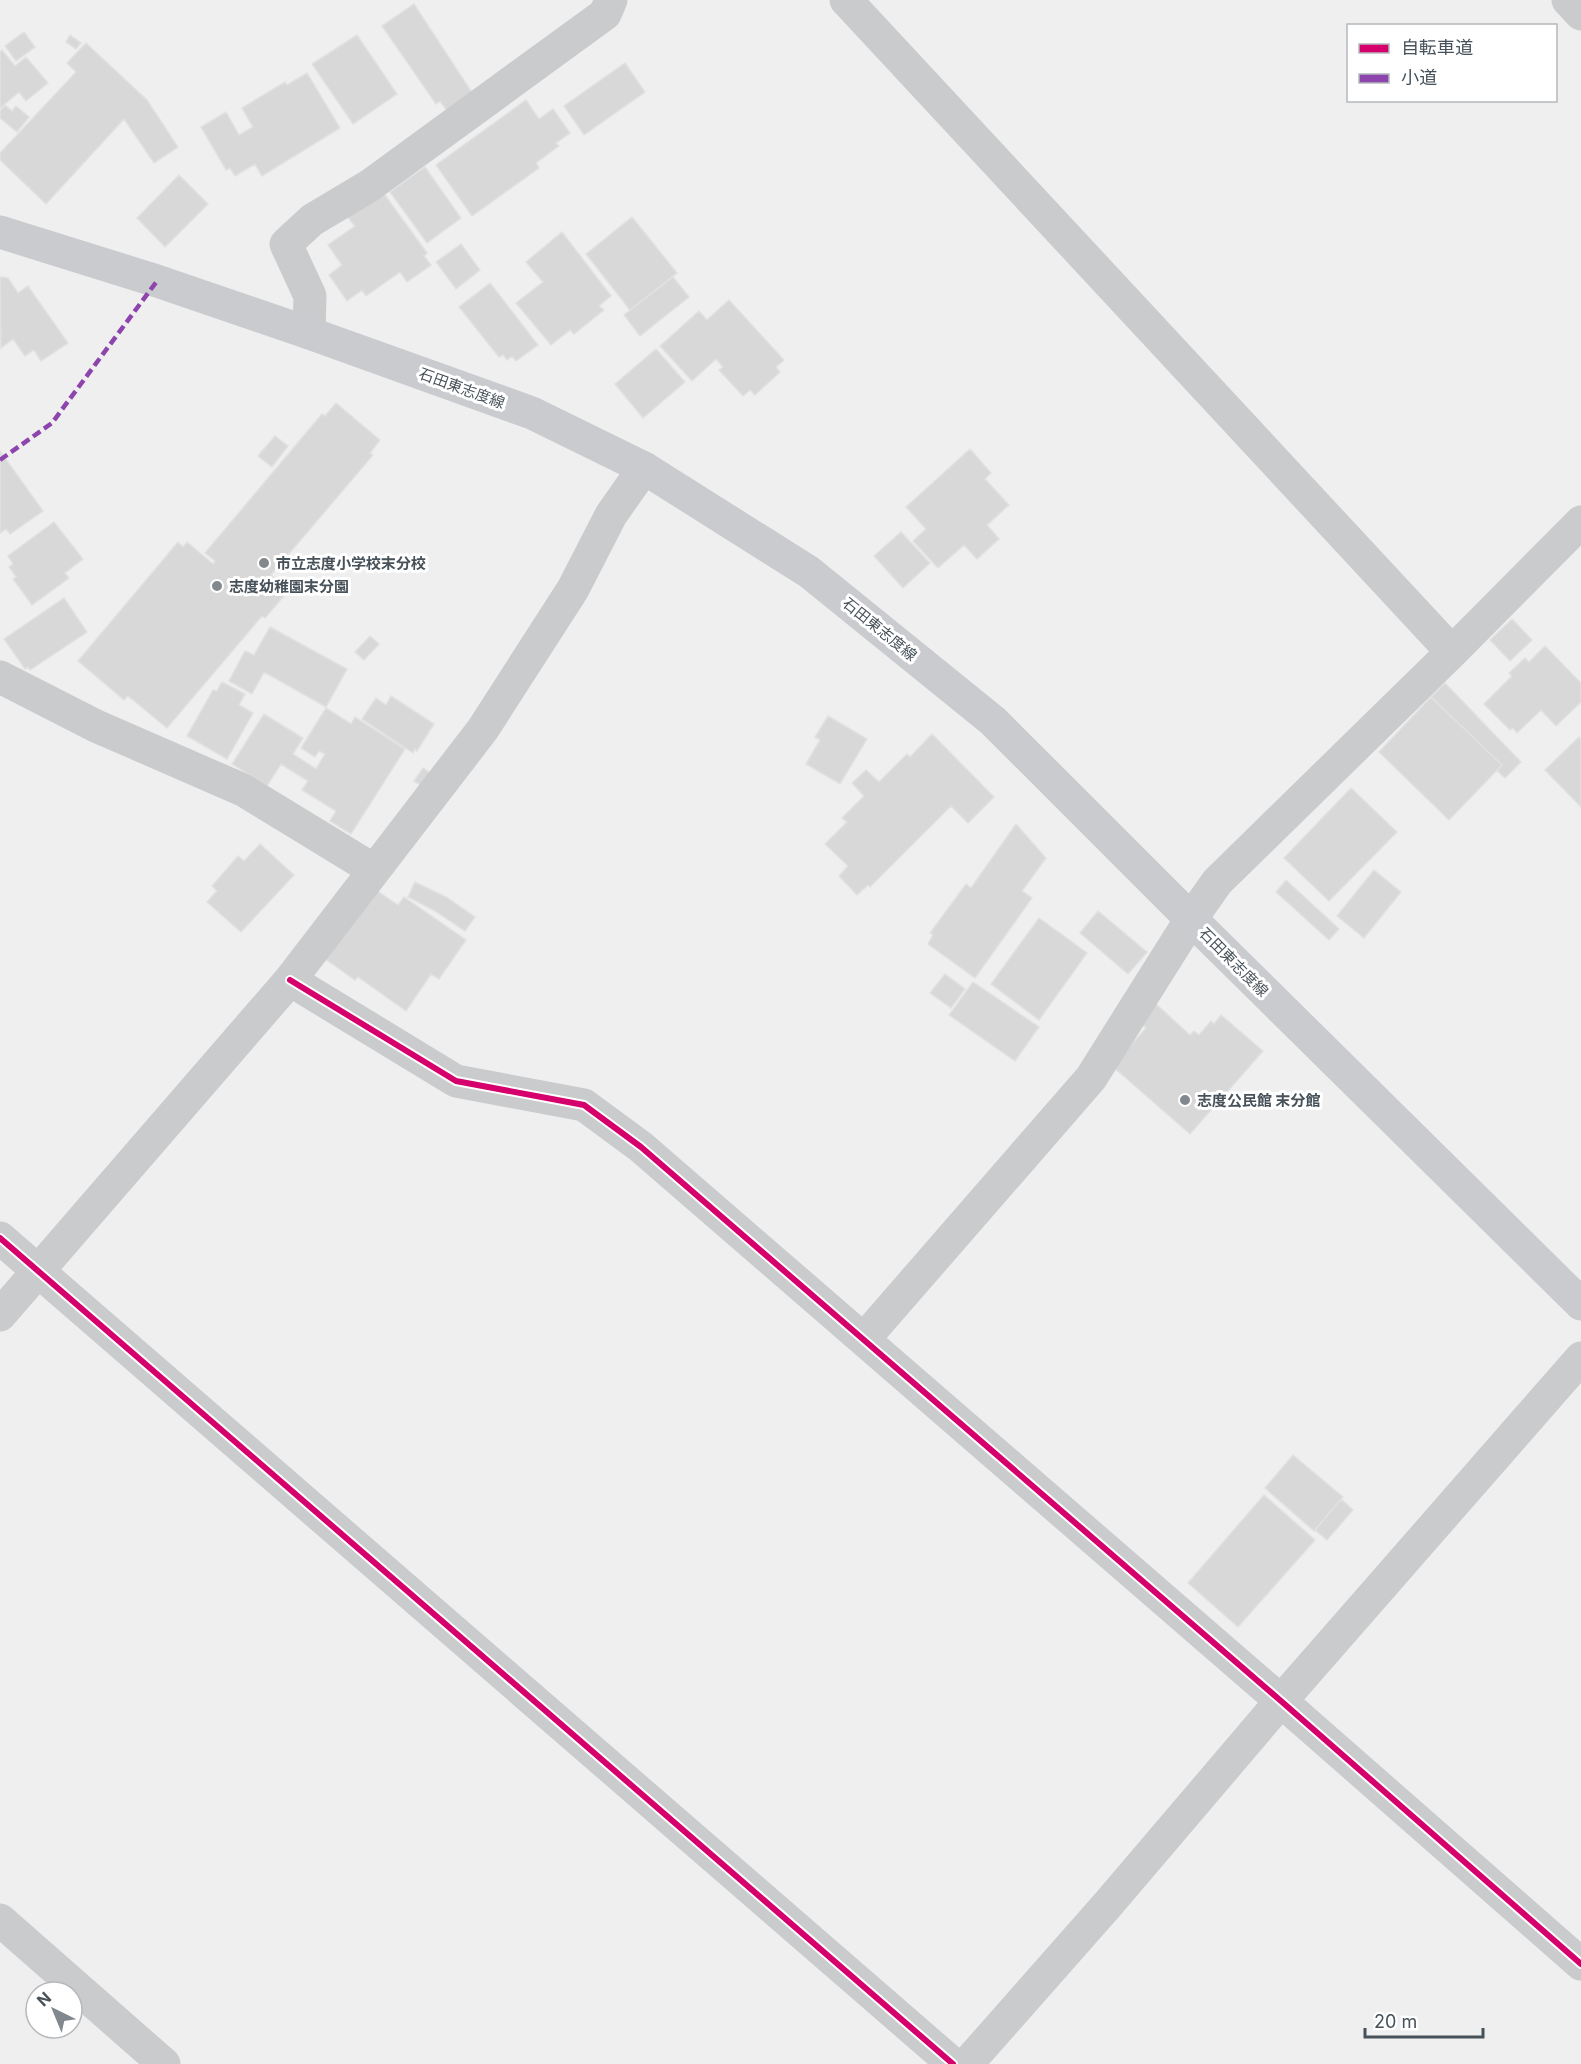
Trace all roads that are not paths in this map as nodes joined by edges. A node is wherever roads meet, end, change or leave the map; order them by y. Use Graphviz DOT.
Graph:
graph roads {
  1 [pos="611,0"];
  2 [pos="846,0"];
  3 [pos="1568,0"];
  4 [pos="1581,14"];
  5 [pos="0,232"];
  6 [pos="309,333"];
  7 [pos="644,468"];
  8 [pos="1581,522"];
  9 [pos="1452,652"];
  10 [pos="0,677"];
  11 [pos="374,870"];
  12 [pos="1191,919"];
  13 [pos="290,980"];
  14 [pos="0,1238"];
  15 [pos="38,1271"];
  16 [pos="1581,1304"];
  17 [pos="0,1315"];
  18 [pos="864,1340"];
  19 [pos="1581,1358"];
  20 [pos="1281,1701"];
  21 [pos="0,1920"];
  22 [pos="1581,1964"];
  23 [pos="164,2064"];
  24 [pos="953,2064"];
  25 [pos="967,2064"];
  1 -- 6 [label="street"];
  2 -- 9 [label="street"];
  3 -- 4 [label="street"];
  5 -- 6 [label="main road, 石田東志度線"];
  6 -- 7 [label="main road, 石田東志度線"];
  7 -- 11 [label="street"];
  7 -- 12 [label="main road, 石田東志度線"];
  8 -- 9 [label="street"];
  9 -- 12 [label="street"];
  10 -- 11 [label="street"];
  11 -- 13 [label="street"];
  12 -- 16 [label="main road, 石田東志度線"];
  12 -- 18 [label="street"];
  13 -- 15 [label="street"];
  13 -- 18 [label="street"];
  14 -- 15 [label="street"];
  15 -- 17 [label="street"];
  15 -- 24 [label="street"];
  18 -- 20 [label="street"];
  19 -- 20 [label="street"];
  20 -- 22 [label="street"];
  20 -- 25 [label="street"];
  21 -- 23 [label="street"];
}
